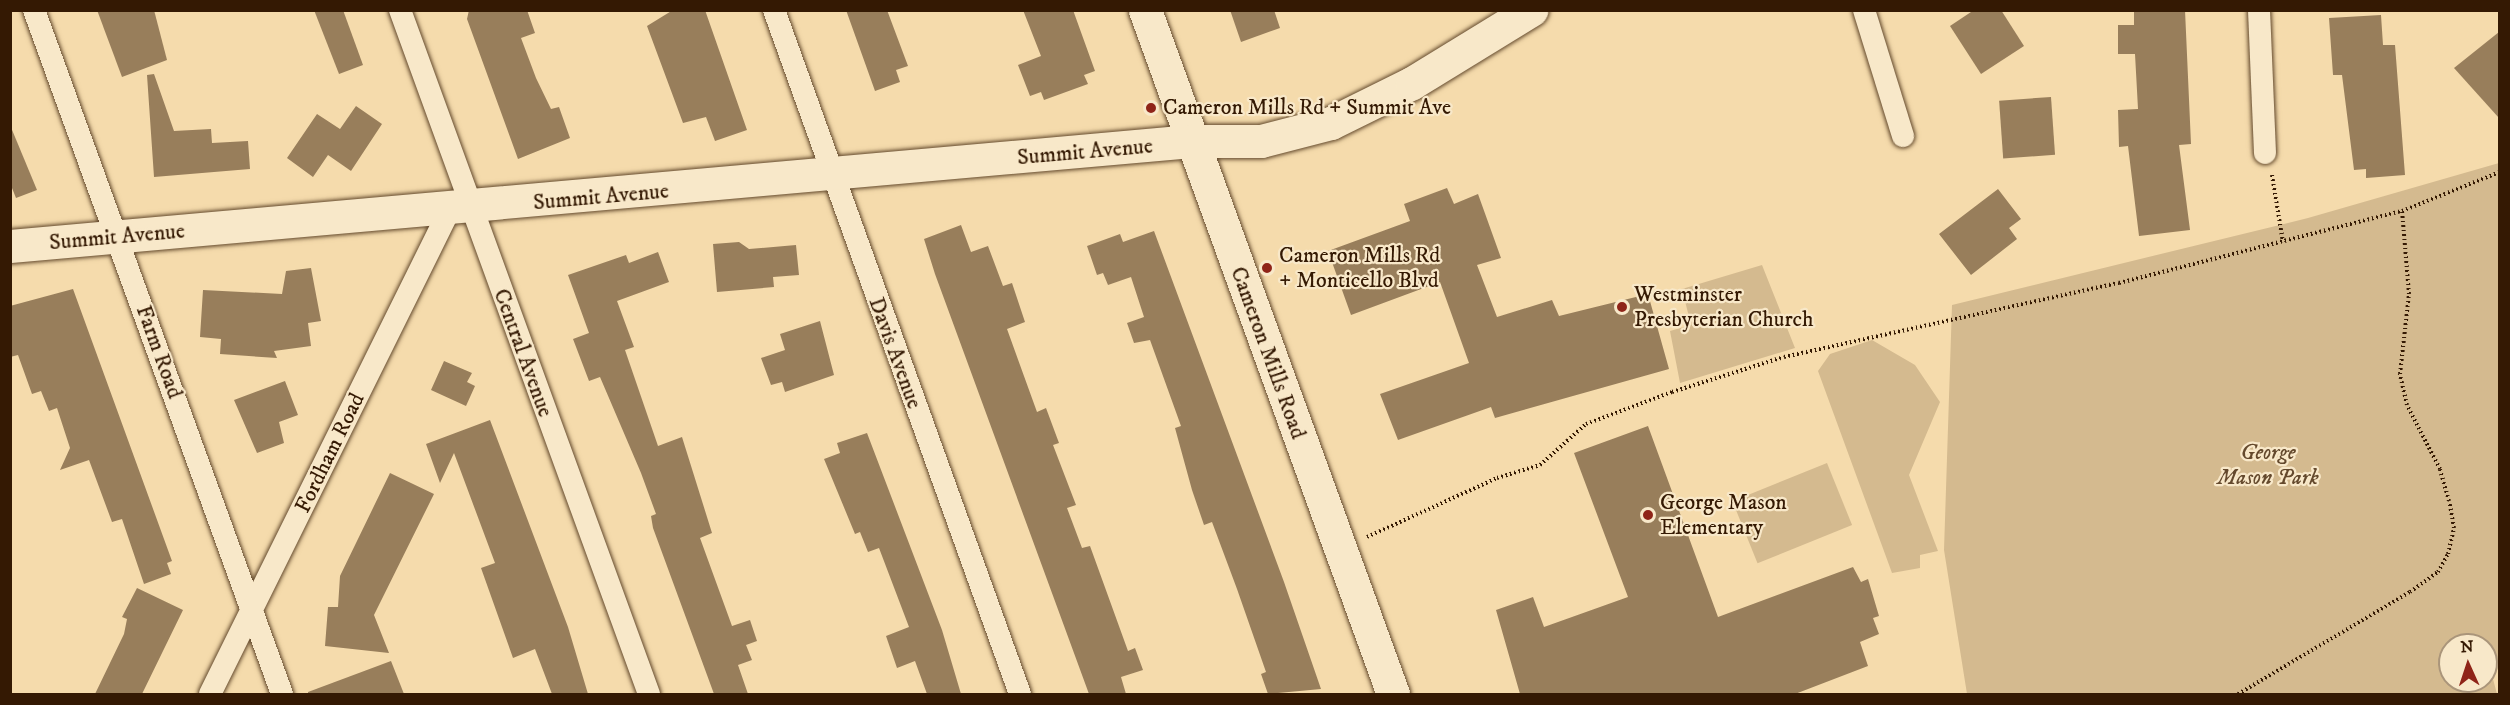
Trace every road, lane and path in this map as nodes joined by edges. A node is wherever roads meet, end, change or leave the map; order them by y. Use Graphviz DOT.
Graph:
graph roads {
  1 [pos="34,10"];
  2 [pos="400,10"];
  3 [pos="774,10"];
  4 [pos="1144,10"];
  5 [pos="1864,10"];
  6 [pos="2259,10"];
  7 [pos="1523,13"];
  8 [pos="1904,136"];
  9 [pos="1191,141"];
  10 [pos="2265,153"];
  11 [pos="2499,172"];
  12 [pos="830,176"];
  13 [pos="460,210"];
  14 [pos="2402,211"];
  15 [pos="117,236"];
  16 [pos="2283,242"];
  17 [pos="10,246"];
  18 [pos="1361,539"];
  19 [pos="252,610"];
  20 [pos="210,694"];
  21 [pos="282,694"];
  22 [pos="649,694"];
  23 [pos="1020,694"];
  24 [pos="1393,694"];
  25 [pos="2238,694"];
  1 -- 15 [label="street, Farm Road"];
  2 -- 13 [label="street, Central Avenue"];
  3 -- 12 [label="street, Davis Avenue"];
  4 -- 9 [label="street, Cameron Mills Road"];
  5 -- 8 [label="street"];
  6 -- 10 [label="street"];
  7 -- 9 [label="street, Summit Avenue"];
  9 -- 12 [label="street, Summit Avenue"];
  9 -- 24 [label="street, Cameron Mills Road"];
  10 -- 16 [label="path"];
  11 -- 14 [label="path"];
  12 -- 13 [label="street, Summit Avenue"];
  12 -- 23 [label="street, Davis Avenue"];
  13 -- 15 [label="street, Summit Avenue"];
  13 -- 19 [label="street, Fordham Road"];
  13 -- 22 [label="street, Central Avenue"];
  14 -- 16 [label="path"];
  14 -- 25 [label="path"];
  15 -- 17 [label="street, Summit Avenue"];
  15 -- 19 [label="street, Farm Road"];
  16 -- 18 [label="path"];
  19 -- 20 [label="street, Fordham Road"];
  19 -- 21 [label="street, Farm Road"];
}
